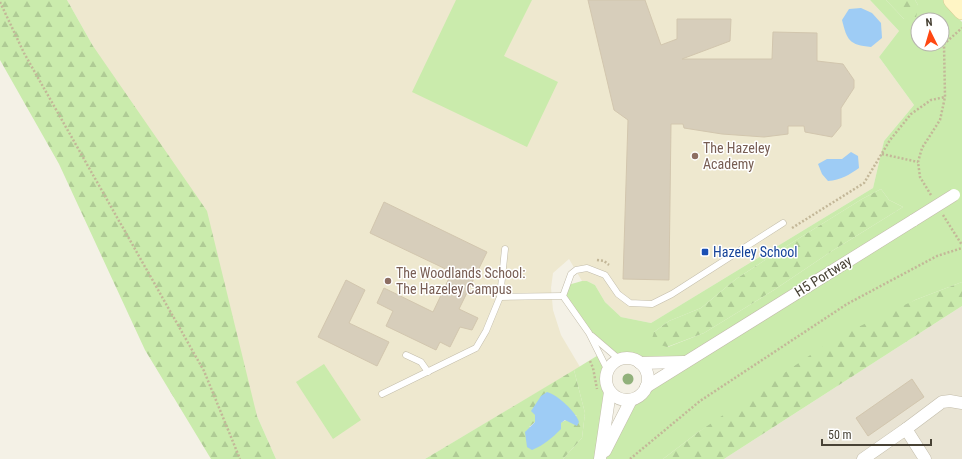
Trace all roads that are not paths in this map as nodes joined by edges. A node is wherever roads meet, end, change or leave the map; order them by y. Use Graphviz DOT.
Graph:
graph roads {
  1 [pos="960,191"];
  2 [pos="783,223"];
  3 [pos="505,249"];
  4 [pos="563,296"];
  5 [pos="500,297"];
  6 [pos="589,333"];
  7 [pos="406,355"];
  8 [pos="620,360"];
  9 [pos="685,362"];
  10 [pos="640,363"];
  11 [pos="608,371"];
  12 [pos="428,372"];
  13 [pos="646,387"];
  14 [pos="610,392"];
  15 [pos="382,394"];
  16 [pos="631,400"];
  17 [pos="962,403"];
  18 [pos="906,429"];
  19 [pos="601,459"];
  20 [pos="863,459"];
  21 [pos="925,459"];
  1 -- 9 [label="street, H5 Portway, bridge"];
  2 -- 4 [label="lane"];
  3 -- 5 [label="lane"];
  4 -- 5 [label="lane"];
  4 -- 6 [label="lane"];
  5 -- 12 [label="lane"];
  6 -- 8 [label="lane"];
  6 -- 11 [label="lane"];
  7 -- 12 [label="lane"];
  8 -- 10 [label="street"];
  8 -- 11 [label="street"];
  9 -- 10 [label="street"];
  9 -- 13 [label="street, H5 Portway"];
  10 -- 13 [label="street"];
  11 -- 14 [label="street"];
  12 -- 15 [label="lane"];
  13 -- 16 [label="street"];
  14 -- 16 [label="street"];
  14 -- 19 [label="street"];
  16 -- 19 [label="street"];
  17 -- 18 [label="street"];
  18 -- 20 [label="street"];
  18 -- 21 [label="street"];
}
